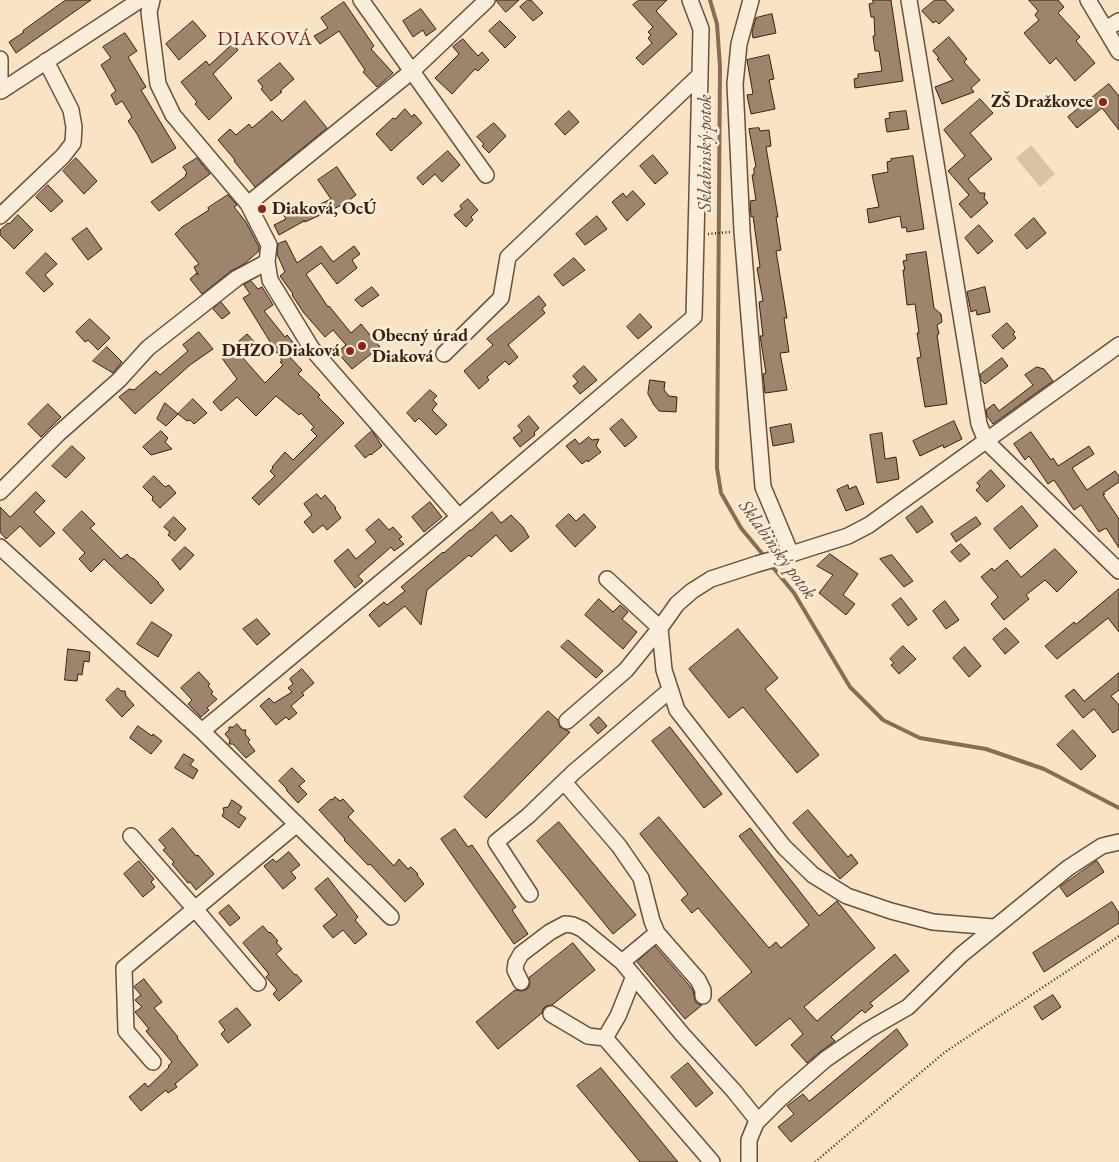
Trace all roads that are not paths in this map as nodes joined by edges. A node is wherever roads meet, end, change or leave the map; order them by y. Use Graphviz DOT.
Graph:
graph roads {
  1 [pos="140,0"];
  2 [pos="152,0"];
  3 [pos="362,0"];
  4 [pos="487,0"];
  5 [pos="690,0"];
  6 [pos="751,0"];
  7 [pos="909,0"];
  8 [pos="1088,0"];
  9 [pos="1119,21"];
  10 [pos="1106,29"];
  11 [pos="1119,52"];
  12 [pos="0,59"];
  13 [pos="46,61"];
  14 [pos="412,71"];
  15 [pos="700,75"];
  16 [pos="0,91"];
  17 [pos="486,175"];
  18 [pos="248,204"];
  19 [pos="0,216"];
  20 [pos="267,262"];
  21 [pos="1119,345"];
  22 [pos="444,354"];
  23 [pos="986,441"];
  24 [pos="0,492"];
  25 [pos="459,517"];
  26 [pos="0,547"];
  27 [pos="788,555"];
  28 [pos="1119,571"];
  29 [pos="607,578"];
  30 [pos="660,628"];
  31 [pos="670,690"];
  32 [pos="567,721"];
  33 [pos="202,731"];
  34 [pos="564,782"];
  35 [pos="297,824"];
  36 [pos="131,836"];
  37 [pos="1119,842"];
  38 [pos="530,894"];
  39 [pos="195,909"];
  40 [pos="392,917"];
  41 [pos="994,927"];
  42 [pos="657,933"];
  43 [pos="622,962"];
  44 [pos="634,976"];
  45 [pos="258,982"];
  46 [pos="521,982"];
  47 [pos="703,996"];
  48 [pos="551,1014"];
  49 [pos="605,1038"];
  50 [pos="153,1062"];
  51 [pos="758,1121"];
  52 [pos="712,1162"];
  53 [pos="749,1162"];
  1 -- 13 [label="street"];
  2 -- 18 [label="street"];
  3 -- 14 [label="street"];
  4 -- 14 [label="street"];
  5 -- 15 [label="street"];
  6 -- 27 [label="street"];
  7 -- 23 [label="street"];
  8 -- 10 [label="street"];
  9 -- 10 [label="street"];
  10 -- 11 [label="street"];
  12 -- 16 [label="street"];
  13 -- 16 [label="street"];
  13 -- 19 [label="street"];
  14 -- 17 [label="street"];
  14 -- 18 [label="street"];
  15 -- 22 [label="street"];
  15 -- 25 [label="street"];
  18 -- 20 [label="street"];
  20 -- 24 [label="street"];
  20 -- 25 [label="street"];
  21 -- 23 [label="street"];
  23 -- 27 [label="street"];
  23 -- 28 [label="street"];
  25 -- 33 [label="street"];
  26 -- 33 [label="street"];
  27 -- 30 [label="street"];
  29 -- 30 [label="street"];
  30 -- 31 [label="street"];
  30 -- 32 [label="street"];
  31 -- 34 [label="street"];
  31 -- 41 [label="street"];
  33 -- 35 [label="street"];
  34 -- 38 [label="street"];
  34 -- 42 [label="street"];
  35 -- 39 [label="street"];
  35 -- 40 [label="street"];
  36 -- 39 [label="street"];
  37 -- 41 [label="street"];
  39 -- 45 [label="street"];
  39 -- 50 [label="street"];
  41 -- 51 [label="street"];
  42 -- 43 [label="street"];
  42 -- 47 [label="street"];
  43 -- 44 [label="street"];
  43 -- 46 [label="street"];
  44 -- 49 [label="street"];
  44 -- 51 [label="street"];
  48 -- 49 [label="street"];
  49 -- 52 [label="street"];
  51 -- 53 [label="street"];
}
